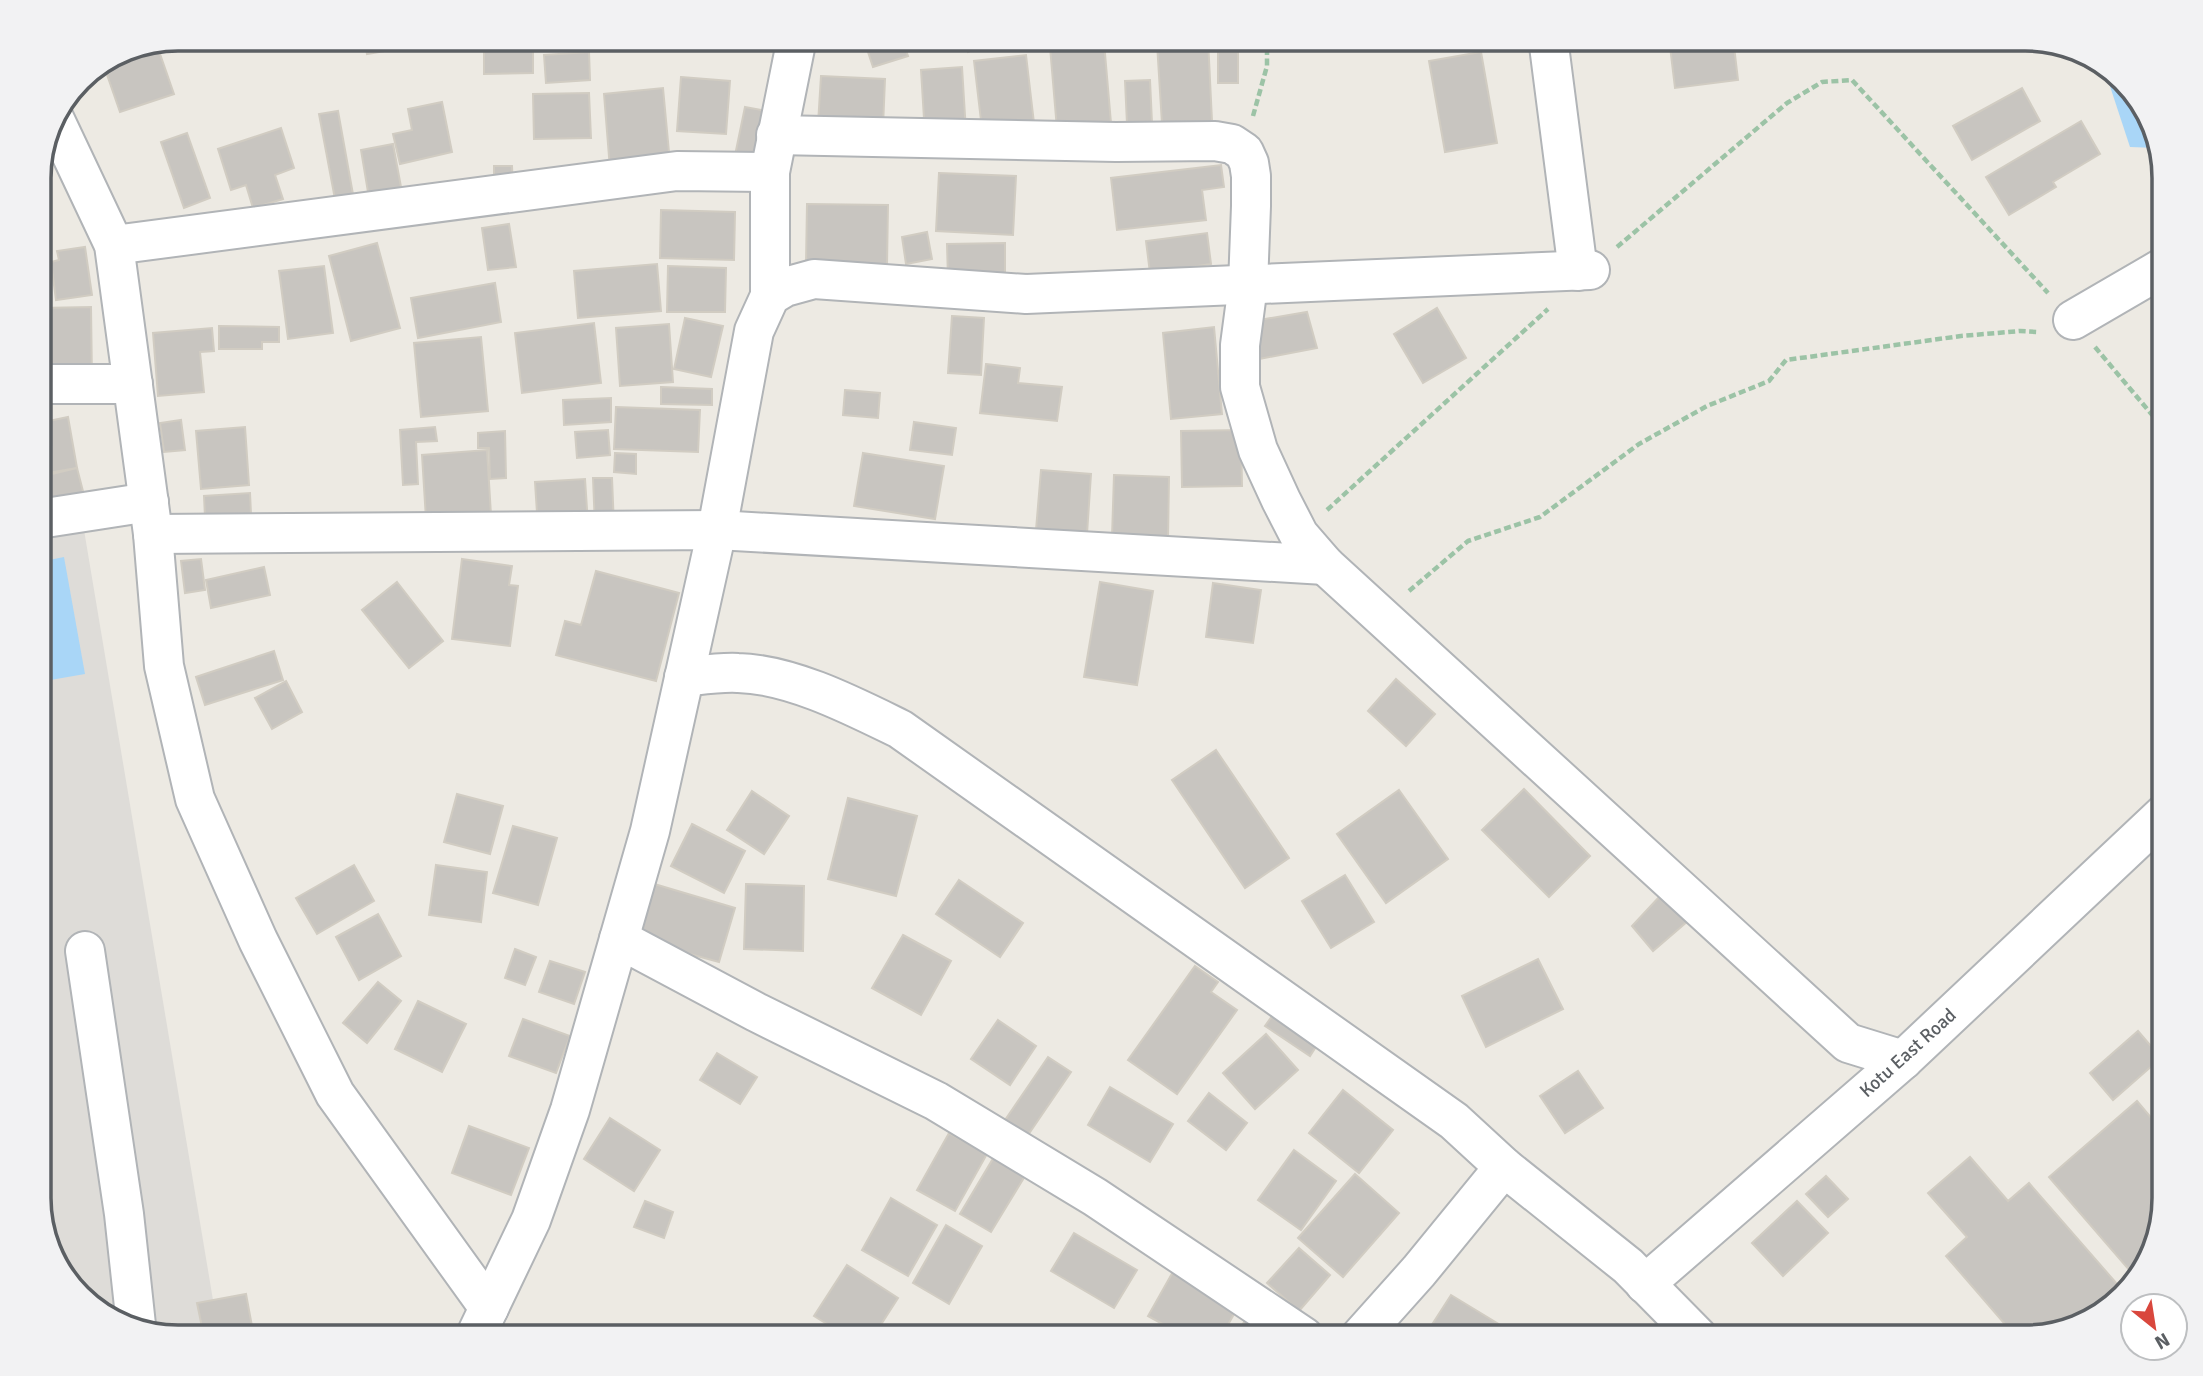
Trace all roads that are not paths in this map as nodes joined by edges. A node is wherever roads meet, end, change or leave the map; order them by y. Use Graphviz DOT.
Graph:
graph roads {
  1 [pos="794,51"];
  2 [pos="1550,51"];
  3 [pos="60,130"];
  4 [pos="773,153"];
  5 [pos="114,245"];
  6 [pos="2152,274"];
  7 [pos="1248,285"];
  8 [pos="770,296"];
  9 [pos="2060,327"];
  10 [pos="51,384"];
  11 [pos="133,384"];
  12 [pos="151,518"];
  13 [pos="51,519"];
  14 [pos="717,530"];
  15 [pos="1325,565"];
  16 [pos="684,677"];
  17 [pos="2152,826"];
  18 [pos="619,939"];
  19 [pos="85,951"];
  20 [pos="1903,1060"];
  21 [pos="1504,1167"];
  22 [pos="1645,1284"];
  23 [pos="135,1318"];
  24 [pos="482,1323"];
  25 [pos="1285,1325"];
  26 [pos="1371,1325"];
  27 [pos="1685,1325"];
  1 -- 4 [label="street"];
  2 -- 7 [label="street"];
  3 -- 5 [label="street"];
  4 -- 5 [label="street"];
  4 -- 7 [label="street"];
  4 -- 8 [label="street"];
  5 -- 11 [label="street"];
  6 -- 9 [label="street"];
  7 -- 8 [label="street"];
  7 -- 15 [label="street"];
  8 -- 14 [label="street"];
  10 -- 11 [label="street"];
  11 -- 12 [label="street"];
  12 -- 13 [label="street"];
  12 -- 14 [label="street"];
  12 -- 24 [label="street"];
  14 -- 15 [label="street"];
  14 -- 16 [label="street"];
  15 -- 20 [label="street"];
  16 -- 18 [label="street"];
  16 -- 21 [label="street"];
  17 -- 20 [label="street, Kotu East Road"];
  18 -- 24 [label="street"];
  18 -- 25 [label="street"];
  19 -- 23 [label="street"];
  20 -- 22 [label="street, Kotu East Road"];
  21 -- 22 [label="street"];
  21 -- 26 [label="street"];
  22 -- 27 [label="street"];
}
